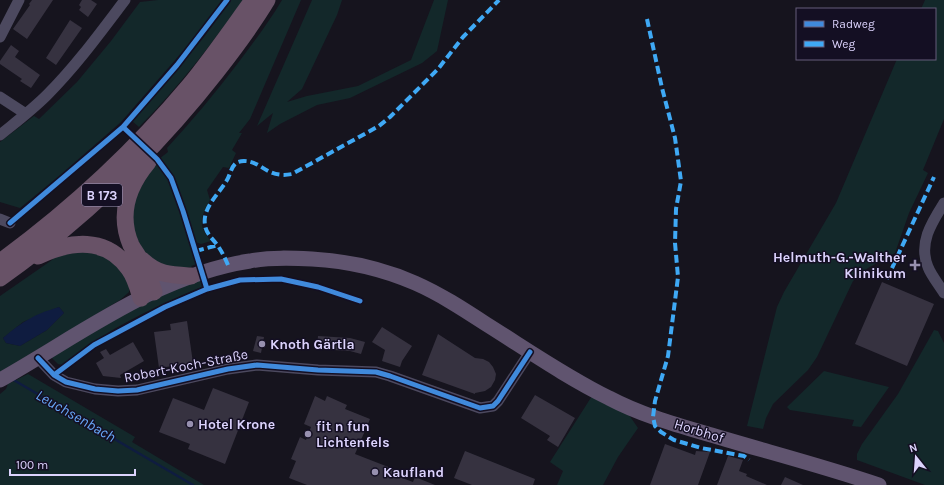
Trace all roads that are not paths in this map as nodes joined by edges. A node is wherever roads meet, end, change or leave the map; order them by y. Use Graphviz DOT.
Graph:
graph roads {
  1 [pos="19,0"];
  2 [pos="125,0"];
  3 [pos="253,0"];
  4 [pos="267,0"];
  5 [pos="0,37"];
  6 [pos="0,97"];
  7 [pos="26,114"];
  8 [pos="182,114"];
  9 [pos="0,135"];
  10 [pos="944,203"];
  11 [pos="139,258"];
  12 [pos="7,265"];
  13 [pos="191,276"];
  14 [pos="0,278"];
  15 [pos="944,293"];
  16 [pos="148,295"];
  17 [pos="530,352"];
  18 [pos="38,358"];
  19 [pos="0,380"];
  20 [pos="879,485"];
  1 -- 5 [label="street"];
  2 -- 7 [label="street"];
  3 -- 12 [label="highway, B 173"];
  4 -- 8 [label="highway, B 173"];
  6 -- 7 [label="street"];
  7 -- 9 [label="street"];
  8 -- 11 [label="highway"];
  8 -- 12 [label="highway, B 173"];
  10 -- 15 [label="street"];
  11 -- 13 [label="highway"];
  11 -- 16 [label="highway"];
  12 -- 14 [label="highway, B 173"];
  12 -- 16 [label="highway"];
  13 -- 16 [label="main road, Horbhof"];
  13 -- 17 [label="main road, Horbhof"];
  16 -- 18 [label="main road, Horbhof"];
  17 -- 18 [label="street, Robert-Koch-Straße"];
  17 -- 20 [label="main road, Horbhof"];
  18 -- 19 [label="main road, Horbhof"];
}
